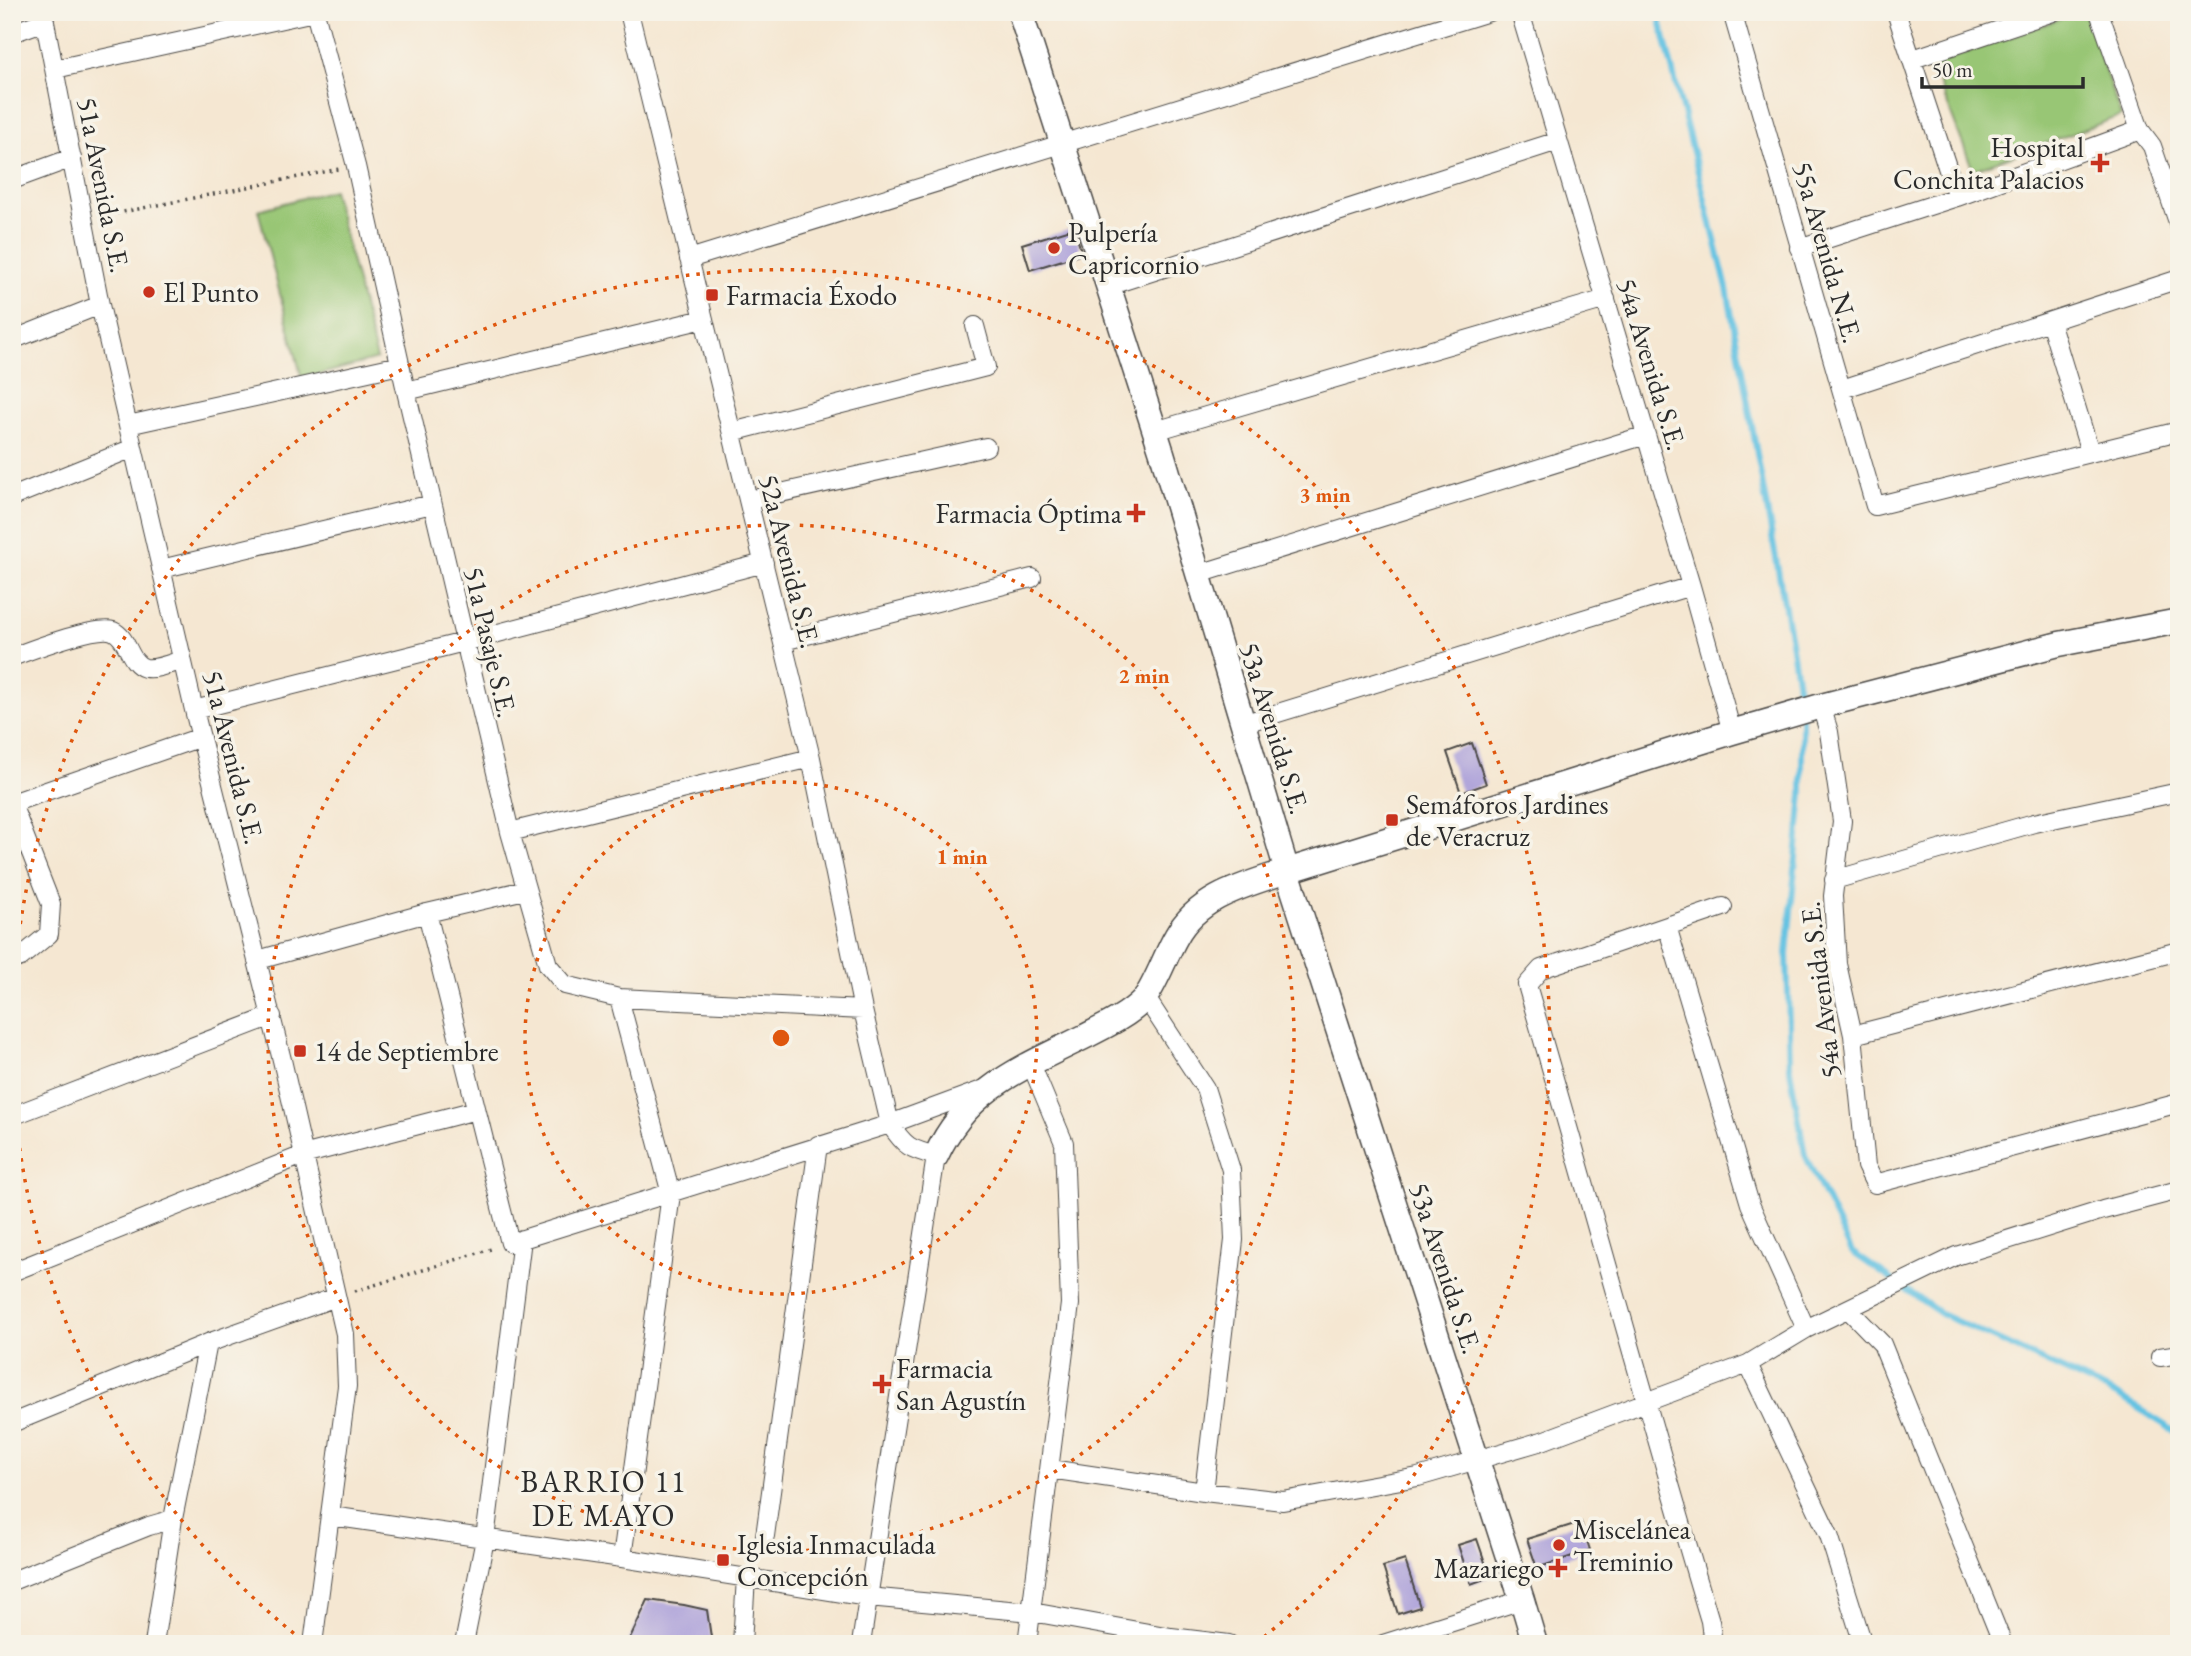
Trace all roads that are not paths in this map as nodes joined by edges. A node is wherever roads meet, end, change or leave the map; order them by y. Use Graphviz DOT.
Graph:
graph roads {
  1 [pos="315,12"];
  2 [pos="629,12"];
  3 [pos="1020,12"];
  4 [pos="1489,12"];
  5 [pos="1520,12"];
  6 [pos="1732,12"];
  7 [pos="1896,12"];
  8 [pos="2053,12"];
  9 [pos="2099,12"];
  10 [pos="44,16"];
  11 [pos="12,33"];
  12 [pos="1913,59"];
  13 [pos="55,69"];
  14 [pos="2140,130"];
  15 [pos="1558,141"];
  16 [pos="1062,144"];
  17 [pos="72,158"];
  18 [pos="12,180"];
  19 [pos="1957,197"];
  20 [pos="2179,225"];
  21 [pos="1799,248"];
  22 [pos="690,259"];
  23 [pos="2179,279"];
  24 [pos="1108,286"];
  25 [pos="1606,299"];
  26 [pos="100,305"];
  27 [pos="704,319"];
  28 [pos="2050,321"];
  29 [pos="975,326"];
  30 [pos="12,340"];
  31 [pos="400,365"];
  32 [pos="1842,388"];
  33 [pos="405,391"];
  34 [pos="128,425"];
  35 [pos="1155,431"];
  36 [pos="2179,431"];
  37 [pos="732,432"];
  38 [pos="1646,435"];
  39 [pos="986,447"];
  40 [pos="133,448"];
  41 [pos="2090,452"];
  42 [pos="12,497"];
  43 [pos="749,500"];
  44 [pos="432,504"];
  45 [pos="764,563"];
  46 [pos="161,569"];
  47 [pos="1199,574"];
  48 [pos="1032,578"];
  49 [pos="1691,586"];
  50 [pos="2179,621"];
  51 [pos="783,641"];
  52 [pos="464,642"];
  53 [pos="12,657"];
  54 [pos="182,660"];
  55 [pos="194,710"];
  56 [pos="1808,710"];
  57 [pos="1242,723"];
  58 [pos="1731,732"];
  59 [pos="201,737"];
  60 [pos="811,758"];
  61 [pos="2179,792"];
  62 [pos="12,803"];
  63 [pos="510,832"];
  64 [pos="1287,871"];
  65 [pos="1834,880"];
  66 [pos="525,890"];
  67 [pos="1723,907"];
  68 [pos="427,913"];
  69 [pos="1667,926"];
  70 [pos="2179,951"];
  71 [pos="12,960"];
  72 [pos="258,960"];
  73 [pos="619,998"];
  74 [pos="1146,998"];
  75 [pos="863,1010"];
  76 [pos="272,1016"];
  77 [pos="1853,1035"];
  78 [pos="1031,1064"];
  79 [pos="988,1088"];
  80 [pos="2179,1103"];
  81 [pos="476,1110"];
  82 [pos="12,1116"];
  83 [pos="890,1124"];
  84 [pos="818,1145"];
  85 [pos="303,1154"];
  86 [pos="936,1156"];
  87 [pos="2179,1190"];
  88 [pos="671,1194"];
  89 [pos="516,1241"];
  90 [pos="12,1272"];
  91 [pos="336,1297"];
  92 [pos="1854,1307"];
  93 [pos="1807,1329"];
  94 [pos="208,1343"];
  95 [pos="2179,1354"];
  96 [pos="2160,1357"];
  97 [pos="1748,1364"];
  98 [pos="1645,1401"];
  99 [pos="12,1423"];
  100 [pos="1477,1460"];
  101 [pos="1050,1469"];
  102 [pos="1204,1492"];
  103 [pos="331,1516"];
  104 [pos="173,1519"];
  105 [pos="765,1536"];
  106 [pos="485,1539"];
  107 [pos="622,1558"];
  108 [pos="746,1577"];
  109 [pos="12,1581"];
  110 [pos="868,1597"];
  111 [pos="1522,1600"];
  112 [pos="1032,1612"];
  113 [pos="1170,1640"];
  114 [pos="154,1644"];
  115 [pos="313,1644"];
  116 [pos="464,1644"];
  117 [pos="742,1644"];
  118 [pos="861,1644"];
  119 [pos="1027,1644"];
  120 [pos="1229,1644"];
  121 [pos="1383,1644"];
  122 [pos="1535,1644"];
  123 [pos="1713,1644"];
  124 [pos="1863,1644"];
  125 [pos="2003,1644"];
  1 -- 13 [label="street"];
  1 -- 31 [label="street, 51a Pasaje S.E."];
  2 -- 22 [label="street, 52a Avenida S.E."];
  3 -- 16 [label="street, 53a Avenida S.E."];
  4 -- 16 [label="street"];
  5 -- 15 [label="street, 54a Avenida S.E."];
  6 -- 21 [label="street, 55a Avenida N.E."];
  7 -- 12 [label="street"];
  8 -- 12 [label="street"];
  9 -- 14 [label="street"];
  10 -- 11 [label="street"];
  10 -- 13 [label="street, 51a Avenida S.E."];
  12 -- 19 [label="street"];
  13 -- 17 [label="street, 51a Avenida S.E."];
  14 -- 19 [label="street"];
  14 -- 20 [label="street"];
  15 -- 24 [label="street"];
  15 -- 25 [label="street, 54a Avenida S.E."];
  16 -- 22 [label="street"];
  16 -- 24 [label="street, 53a Avenida S.E."];
  17 -- 18 [label="street"];
  17 -- 26 [label="street, 51a Avenida S.E."];
  19 -- 21 [label="street"];
  21 -- 32 [label="street, 55a Avenida N.E."];
  22 -- 27 [label="street, 52a Avenida S.E."];
  23 -- 28 [label="street"];
  24 -- 35 [label="street, 53a Avenida S.E."];
  25 -- 35 [label="street"];
  25 -- 38 [label="street, 54a Avenida S.E."];
  26 -- 30 [label="street"];
  26 -- 34 [label="street, 51a Avenida S.E."];
  27 -- 33 [label="street"];
  27 -- 37 [label="street, 52a Avenida S.E."];
  28 -- 32 [label="street"];
  28 -- 41 [label="street"];
  29 -- 37 [label="street"];
  31 -- 33 [label="street, 51a Pasaje S.E."];
  31 -- 34 [label="street"];
  32 -- 41 [label="street, 55a Avenida N.E."];
  33 -- 44 [label="street, 51a Pasaje S.E."];
  34 -- 40 [label="street, 51a Avenida S.E."];
  35 -- 47 [label="street, 53a Avenida S.E."];
  36 -- 41 [label="street"];
  37 -- 43 [label="street, 52a Avenida S.E."];
  38 -- 47 [label="street"];
  38 -- 49 [label="street, 54a Avenida S.E."];
  39 -- 43 [label="street"];
  40 -- 42 [label="street"];
  40 -- 46 [label="street, 51a Avenida S.E."];
  43 -- 45 [label="street, 52a Avenida S.E."];
  44 -- 46 [label="street"];
  44 -- 52 [label="street, 51a Pasaje S.E."];
  45 -- 51 [label="street, 52a Avenida S.E."];
  45 -- 52 [label="street"];
  46 -- 54 [label="street, 51a Avenida S.E."];
  47 -- 57 [label="street, 53a Avenida S.E."];
  48 -- 51 [label="street"];
  49 -- 57 [label="street"];
  49 -- 58 [label="street, 54a Avenida S.E."];
  50 -- 56 [label="street"];
  51 -- 60 [label="street, 52a Avenida S.E."];
  52 -- 55 [label="street"];
  52 -- 63 [label="street, 51a Pasaje S.E."];
  53 -- 54 [label="street"];
  54 -- 55 [label="street, 51a Avenida S.E."];
  55 -- 59 [label="street, 51a Avenida S.E."];
  56 -- 58 [label="street"];
  56 -- 65 [label="street, 54a Avenida S.E."];
  57 -- 64 [label="street, 53a Avenida S.E."];
  58 -- 64 [label="street"];
  59 -- 62 [label="street"];
  59 -- 72 [label="street, 51a Avenida S.E."];
  60 -- 63 [label="street"];
  60 -- 75 [label="street, 52a Avenida S.E."];
  61 -- 65 [label="street"];
  62 -- 71 [label="street"];
  63 -- 66 [label="street, 51a Pasaje S.E."];
  64 -- 74 [label="street"];
  64 -- 100 [label="street, 53a Avenida S.E."];
  65 -- 77 [label="street, 54a Avenida S.E."];
  66 -- 68 [label="street"];
  66 -- 73 [label="street, 51a Pasaje S.E."];
  67 -- 69 [label="street"];
  68 -- 72 [label="street"];
  68 -- 81 [label="street"];
  69 -- 93 [label="street"];
  69 -- 98 [label="street"];
  70 -- 77 [label="street"];
  72 -- 76 [label="street, 51a Avenida S.E."];
  73 -- 75 [label="street, 51a Pasaje S.E."];
  73 -- 88 [label="street"];
  74 -- 78 [label="street"];
  74 -- 102 [label="street"];
  75 -- 83 [label="street, 52a Avenida S.E."];
  76 -- 82 [label="street"];
  76 -- 85 [label="street, 51a Avenida S.E."];
  77 -- 80 [label="street, 54a Avenida S.E."];
  78 -- 79 [label="street"];
  78 -- 101 [label="street"];
  79 -- 83 [label="street"];
  79 -- 86 [label="street"];
  81 -- 85 [label="street"];
  81 -- 89 [label="street"];
  83 -- 84 [label="street"];
  83 -- 86 [label="street"];
  84 -- 88 [label="street"];
  84 -- 105 [label="street"];
  85 -- 90 [label="street"];
  85 -- 91 [label="street, 51a Avenida S.E."];
  86 -- 110 [label="street"];
  87 -- 92 [label="street"];
  88 -- 89 [label="street"];
  88 -- 107 [label="street"];
  89 -- 106 [label="street"];
  91 -- 94 [label="street"];
  91 -- 103 [label="street, 51a Avenida S.E."];
  92 -- 93 [label="street"];
  92 -- 125 [label="street"];
  93 -- 97 [label="street"];
  94 -- 99 [label="street"];
  94 -- 104 [label="street"];
  95 -- 96 [label="street"];
  97 -- 98 [label="street"];
  97 -- 124 [label="street"];
  98 -- 100 [label="street"];
  98 -- 123 [label="street"];
  100 -- 102 [label="street"];
  100 -- 111 [label="street, 53a Avenida S.E."];
  101 -- 102 [label="street"];
  101 -- 112 [label="street"];
  103 -- 106 [label="street"];
  103 -- 115 [label="street, 51a Avenida S.E."];
  104 -- 109 [label="street"];
  104 -- 114 [label="street"];
  106 -- 107 [label="street"];
  106 -- 116 [label="street"];
  107 -- 108 [label="street"];
  108 -- 110 [label="street"];
  108 -- 117 [label="street"];
  110 -- 112 [label="street"];
  110 -- 118 [label="street"];
  111 -- 121 [label="street"];
  111 -- 122 [label="street, 53a Avenida S.E."];
  112 -- 113 [label="street"];
  112 -- 119 [label="street"];
  113 -- 120 [label="street"];
}
